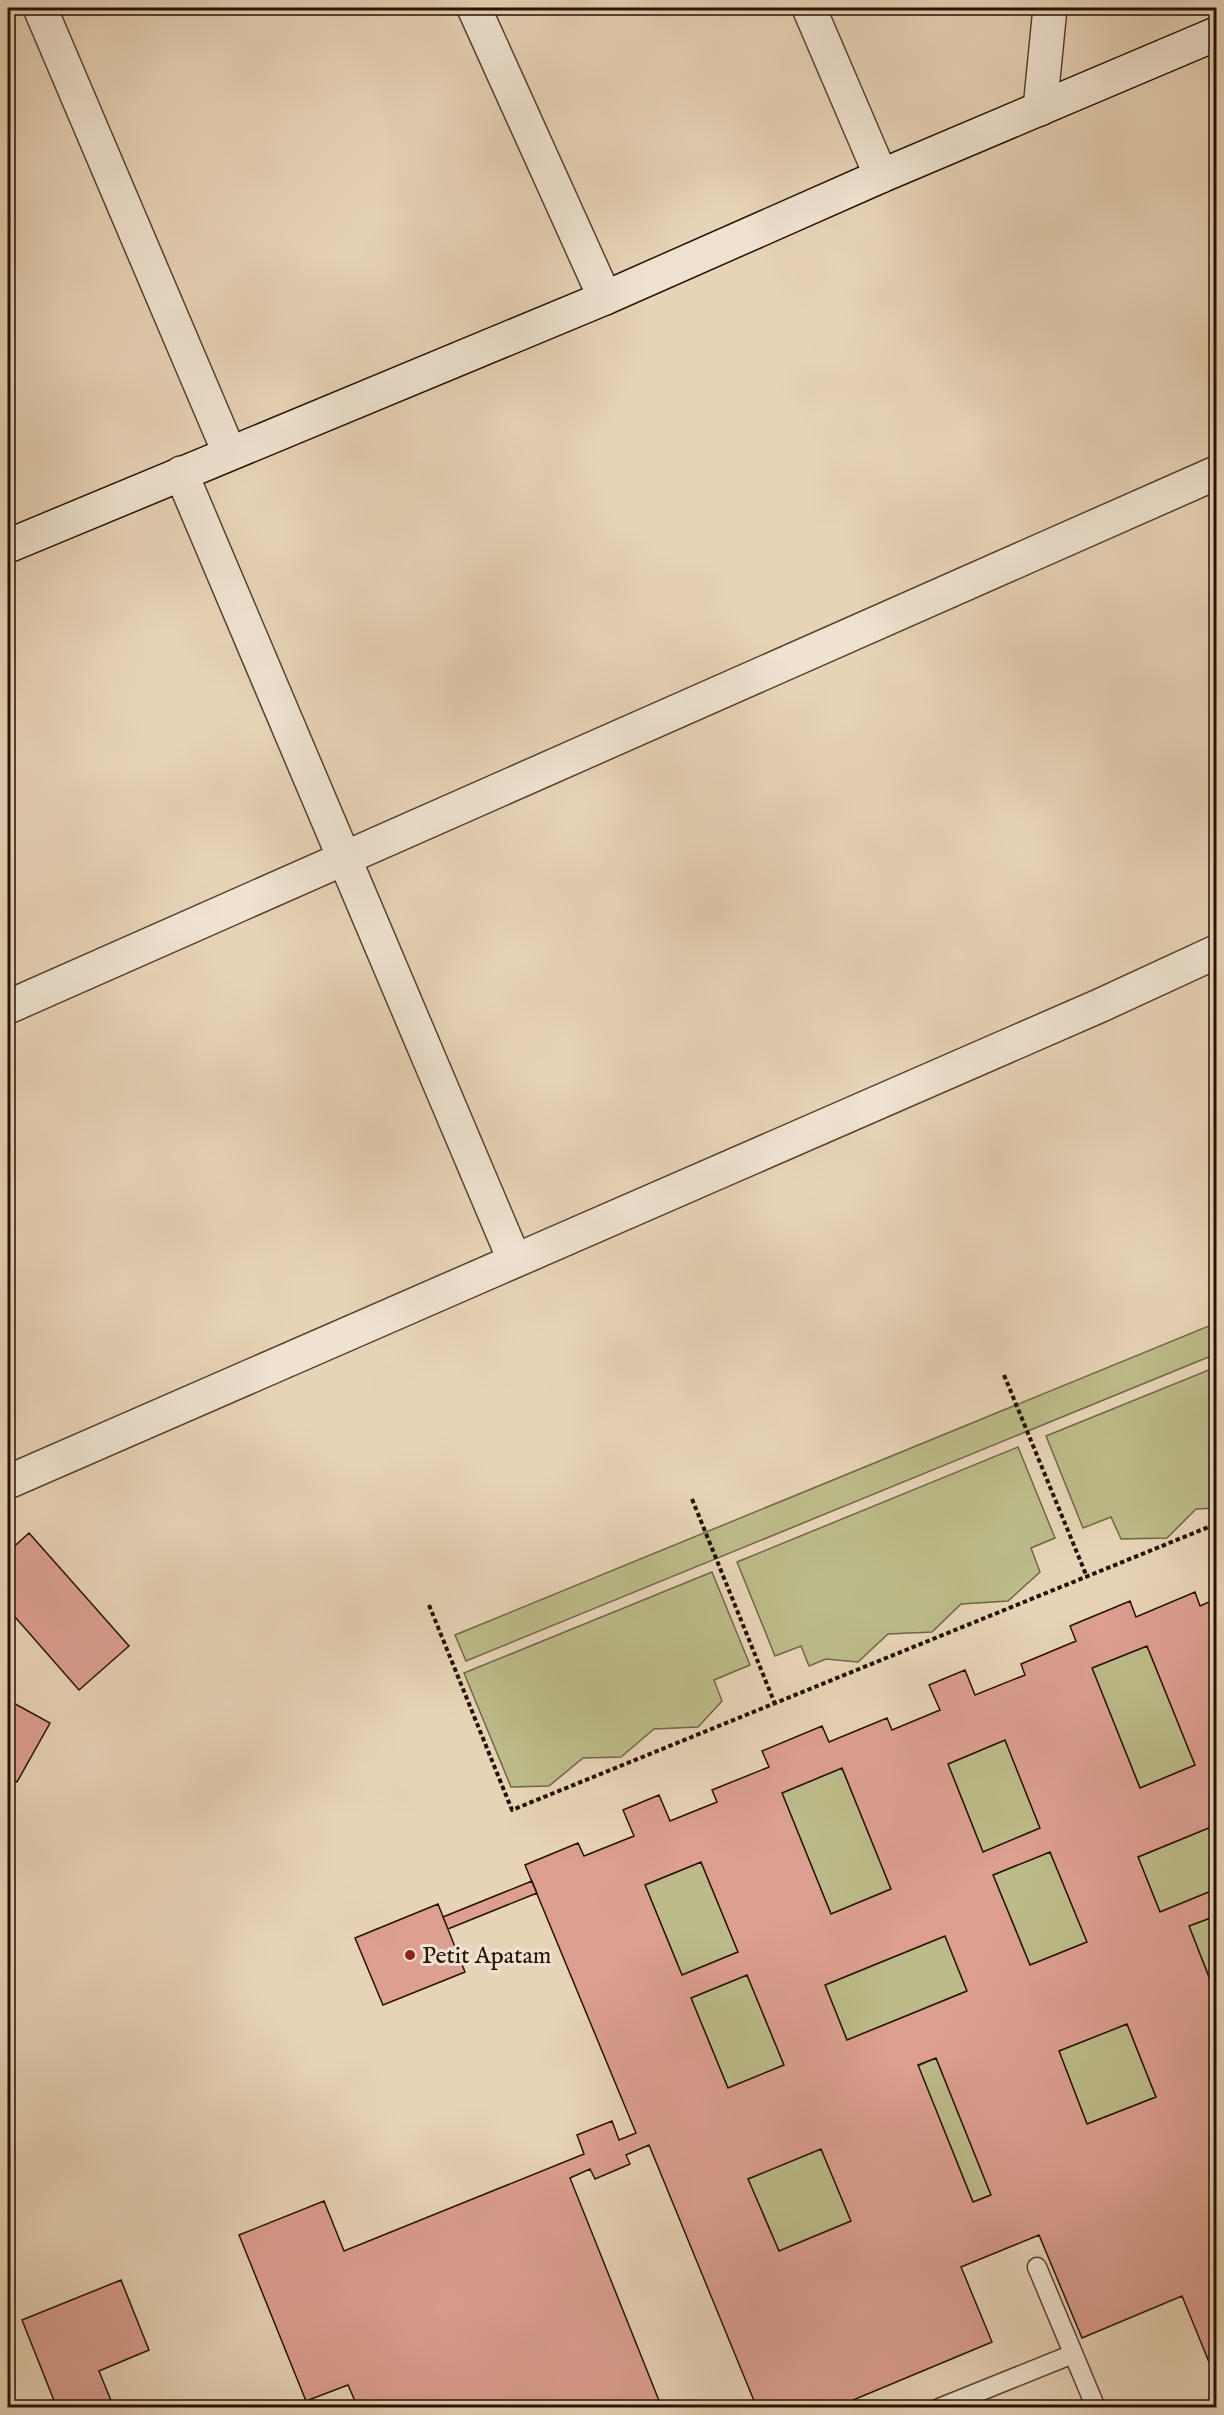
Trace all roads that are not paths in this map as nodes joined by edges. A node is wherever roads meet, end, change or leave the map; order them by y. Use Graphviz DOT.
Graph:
graph roads {
  1 [pos="40,8"];
  2 [pos="474,8"];
  3 [pos="809,8"];
  4 [pos="1050,8"];
  5 [pos="1216,34"];
  6 [pos="1040,109"];
  7 [pos="881,176"];
  8 [pos="605,298"];
  9 [pos="229,452"];
  10 [pos="181,473"];
  11 [pos="1216,473"];
  12 [pos="8,546"];
  13 [pos="344,856"];
  14 [pos="1216,952"];
  15 [pos="8,1007"];
  16 [pos="514,1259"];
  17 [pos="8,1482"];
  18 [pos="1037,2267"];
  19 [pos="1073,2354"];
  20 [pos="939,2408"];
  21 [pos="1096,2408"];
  1 -- 9 [label="street"];
  2 -- 8 [label="street"];
  3 -- 7 [label="street"];
  4 -- 6 [label="street"];
  5 -- 6 [label="street"];
  6 -- 7 [label="street"];
  7 -- 8 [label="street"];
  8 -- 9 [label="street"];
  9 -- 10 [label="street"];
  10 -- 12 [label="street"];
  10 -- 13 [label="street"];
  11 -- 13 [label="street"];
  13 -- 15 [label="street"];
  13 -- 16 [label="street"];
  14 -- 16 [label="street"];
  16 -- 17 [label="street"];
  18 -- 19 [label="lane"];
  19 -- 20 [label="lane"];
  19 -- 21 [label="lane"];
}
